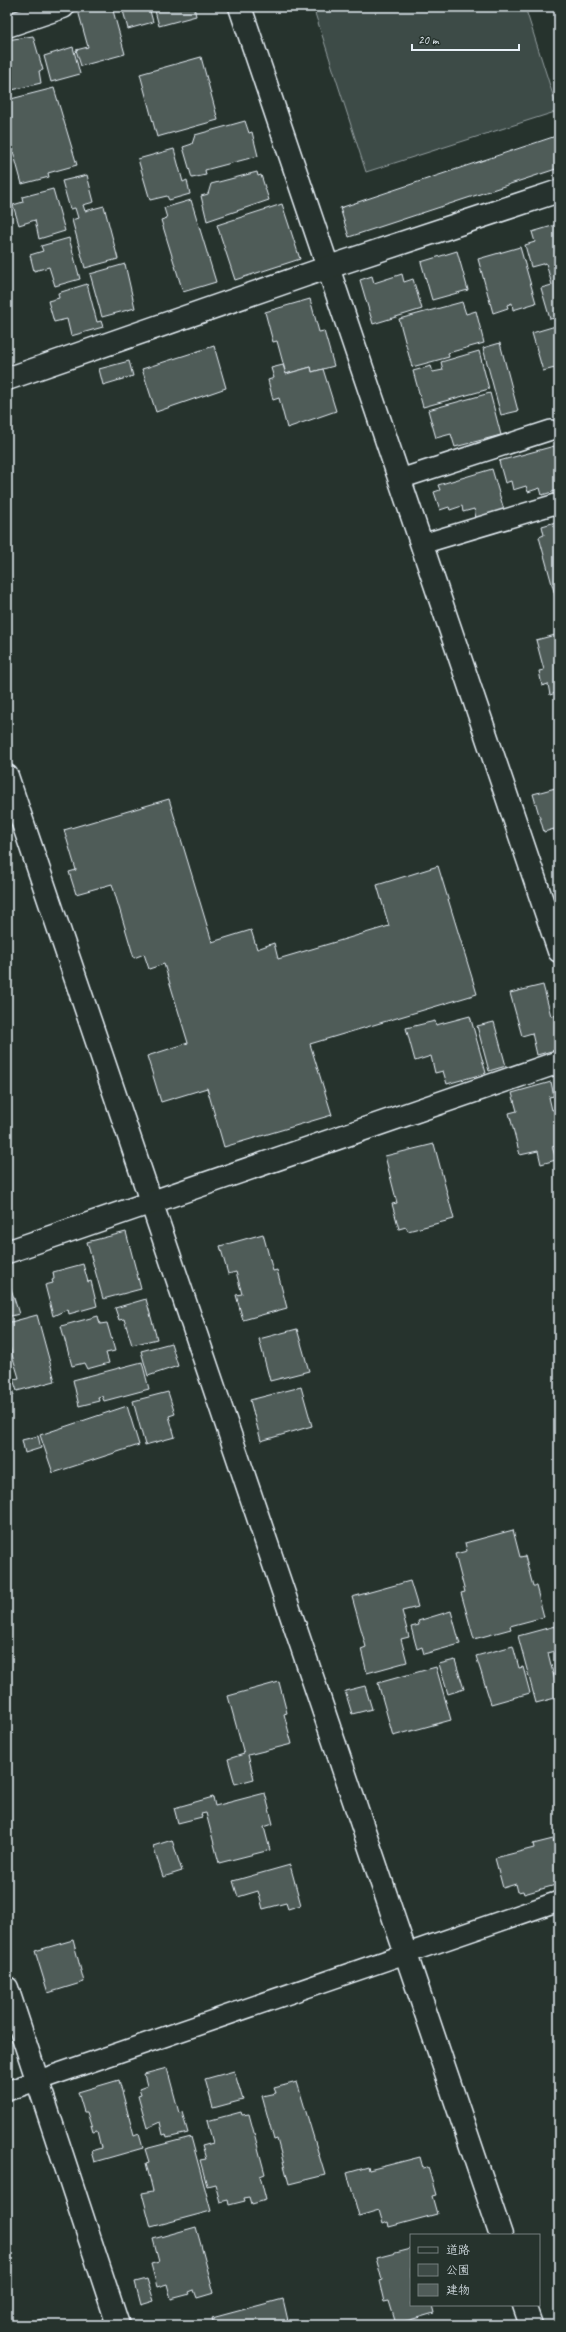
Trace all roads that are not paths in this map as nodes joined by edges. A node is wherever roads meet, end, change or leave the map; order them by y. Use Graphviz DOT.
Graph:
graph roads {
  1 [pos="63,7"];
  2 [pos="240,7"];
  3 [pos="7,26"];
  4 [pos="559,191"];
  5 [pos="329,267"];
  6 [pos="7,380"];
  7 [pos="551,430"];
  8 [pos="400,479"];
  9 [pos="559,503"];
  10 [pos="422,544"];
  11 [pos="7,776"];
  12 [pos="559,951"];
  13 [pos="559,1062"];
  14 [pos="152,1203"];
  15 [pos="7,1252"];
  16 [pos="559,1901"];
  17 [pos="406,1954"];
  18 [pos="7,1988"];
  19 [pos="38,2080"];
  20 [pos="7,2092"];
  21 [pos="501,2234"];
  22 [pos="524,2306"];
  23 [pos="118,2325"];
  24 [pos="531,2325"];
  1 -- 3 [label="street"];
  2 -- 5 [label="street"];
  4 -- 5 [label="street"];
  5 -- 6 [label="street"];
  5 -- 8 [label="street"];
  7 -- 8 [label="lane"];
  8 -- 10 [label="street"];
  9 -- 10 [label="lane"];
  10 -- 12 [label="street"];
  11 -- 14 [label="street"];
  13 -- 14 [label="street"];
  14 -- 15 [label="street"];
  14 -- 17 [label="street"];
  16 -- 17 [label="lane"];
  17 -- 19 [label="lane"];
  17 -- 21 [label="street"];
  18 -- 19 [label="street"];
  19 -- 20 [label="lane"];
  19 -- 23 [label="street"];
  22 -- 24 [label="street"];
}
